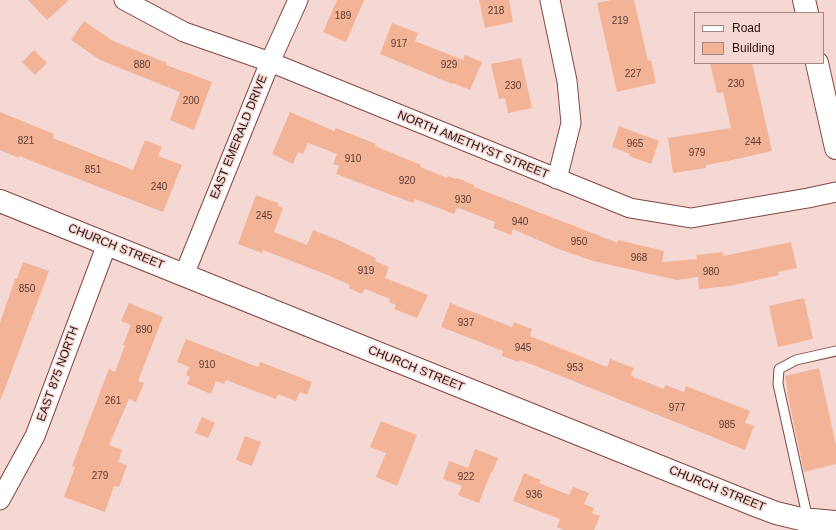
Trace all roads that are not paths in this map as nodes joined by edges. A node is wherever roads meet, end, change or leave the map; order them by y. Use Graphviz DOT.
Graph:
graph roads {
  1 [pos="124,0"];
  2 [pos="298,0"];
  3 [pos="550,0"];
  4 [pos="804,0"];
  5 [pos="806,12"];
  6 [pos="270,62"];
  7 [pos="817,64"];
  8 [pos="834,134"];
  9 [pos="557,179"];
  10 [pos="836,192"];
  11 [pos="0,201"];
  12 [pos="107,244"];
  13 [pos="184,275"];
  14 [pos="836,351"];
  15 [pos="0,500"];
  16 [pos="808,520"];
  17 [pos="836,522"];
  1 -- 6 [label="street, NORTH AMETHYST STREET"];
  2 -- 6 [label="street, EAST EMERALD DRIVE"];
  3 -- 9 [label="street"];
  4 -- 5 [label="street"];
  6 -- 9 [label="street, NORTH AMETHYST STREET"];
  6 -- 13 [label="street, EAST EMERALD DRIVE"];
  7 -- 8 [label="street"];
  9 -- 10 [label="street, NORTH AMETHYST STREET"];
  11 -- 12 [label="street, CHURCH STREET"];
  12 -- 13 [label="street, CHURCH STREET"];
  12 -- 15 [label="street, EAST 875 NORTH"];
  13 -- 16 [label="street, CHURCH STREET"];
  14 -- 16 [label="lane"];
  16 -- 17 [label="street, CHURCH STREET"];
}
